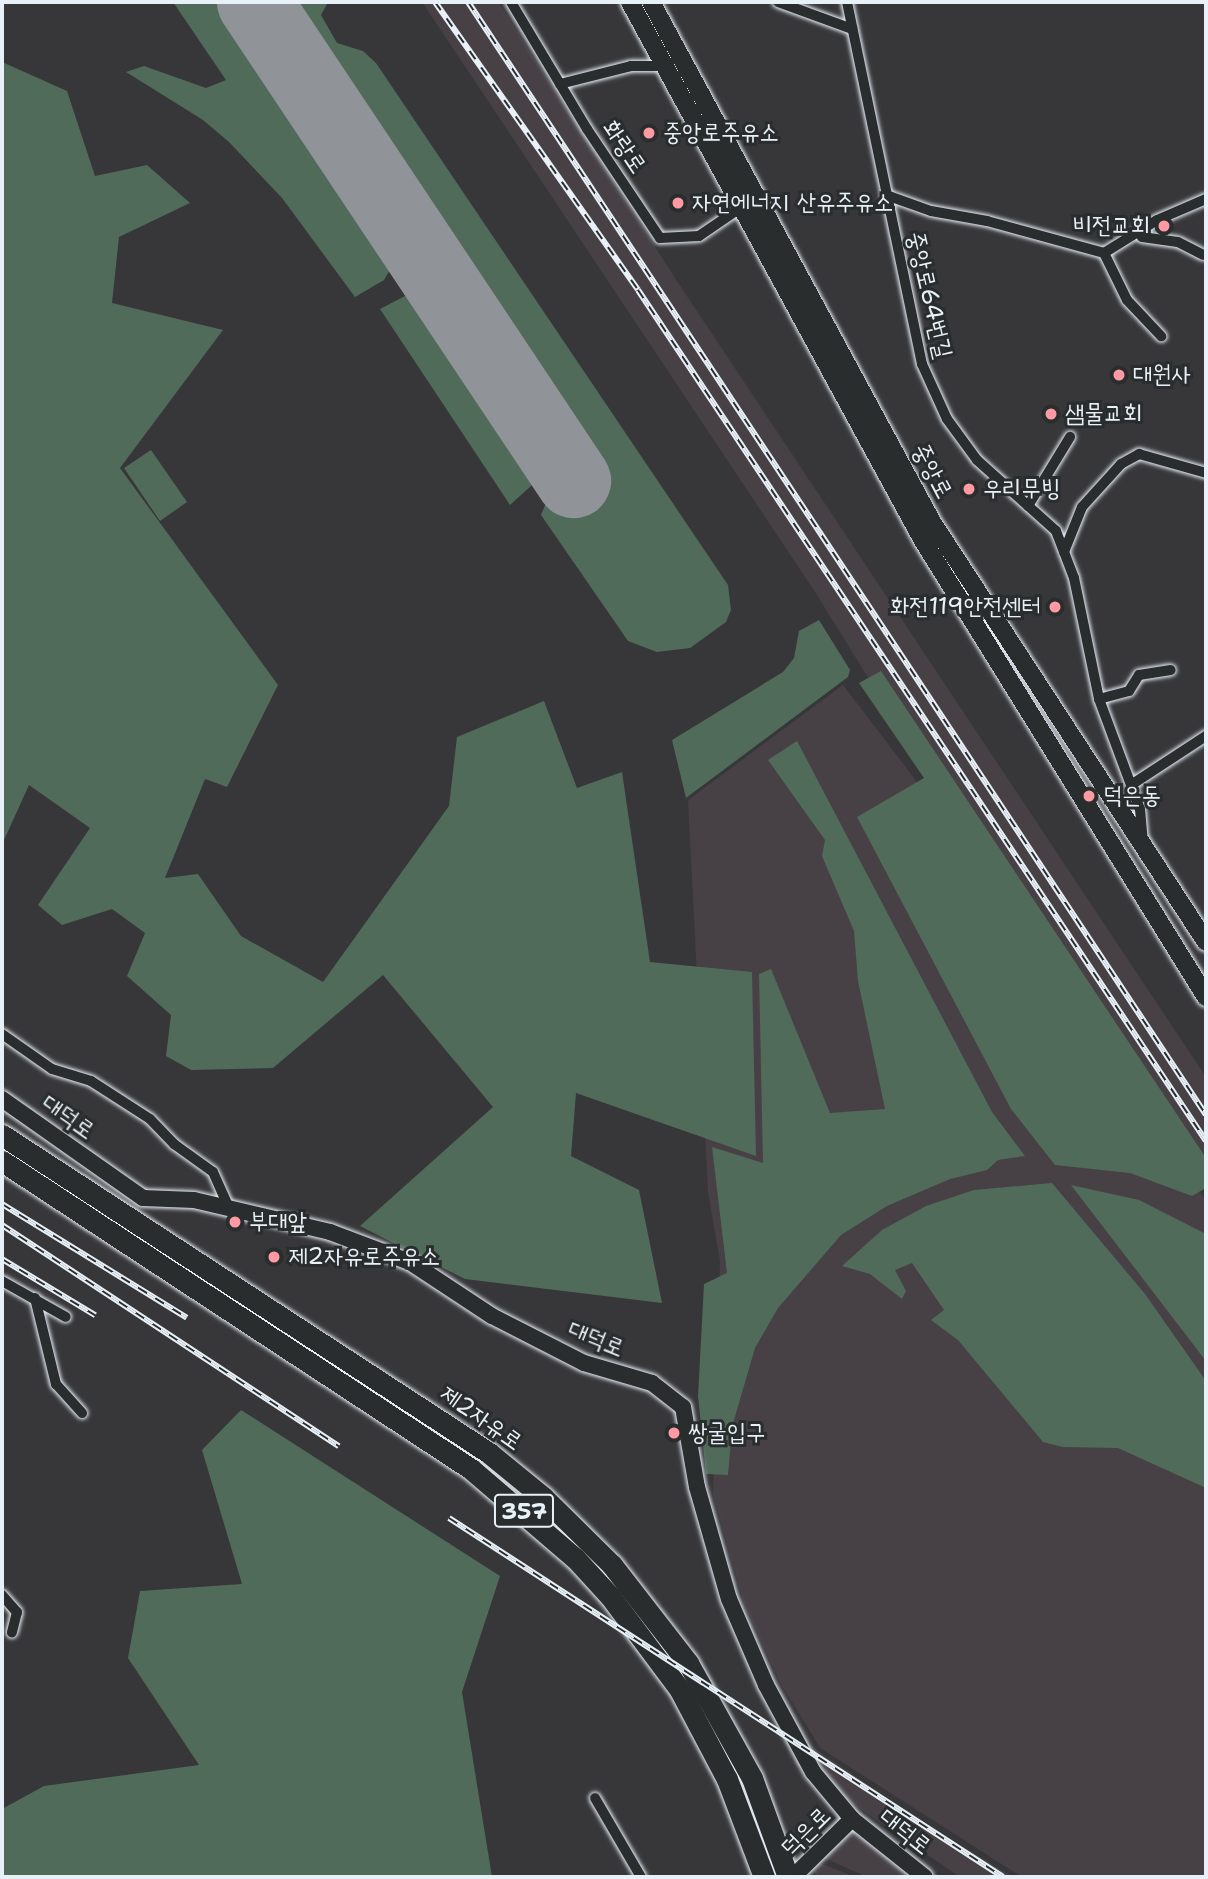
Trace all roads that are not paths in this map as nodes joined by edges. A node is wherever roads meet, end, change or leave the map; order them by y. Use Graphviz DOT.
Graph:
graph roads {
  1 [pos="511,2"];
  2 [pos="629,2"];
  3 [pos="778,2"];
  4 [pos="848,2"];
  5 [pos="652,3"];
  6 [pos="852,29"];
  7 [pos="662,66"];
  8 [pos="560,84"];
  9 [pos="886,195"];
  10 [pos="1206,199"];
  11 [pos="740,208"];
  12 [pos="1140,232"];
  13 [pos="1104,253"];
  14 [pos="1203,255"];
  15 [pos="1161,336"];
  16 [pos="1070,437"];
  17 [pos="1206,473"];
  18 [pos="1028,506"];
  19 [pos="1064,552"];
  20 [pos="1171,670"];
  21 [pos="1099,699"];
  22 [pos="1206,736"];
  23 [pos="1131,785"];
  24 [pos="1144,845"];
  25 [pos="1206,943"];
  26 [pos="1206,997"];
  27 [pos="2,1034"];
  28 [pos="2,1099"];
  29 [pos="2,1135"];
  30 [pos="2,1161"];
  31 [pos="229,1208"];
  32 [pos="2,1281"];
  33 [pos="35,1298"];
  34 [pos="66,1317"];
  35 [pos="82,1413"];
  36 [pos="2,1595"];
  37 [pos="12,1632"];
  38 [pos="595,1798"];
  39 [pos="852,1819"];
  40 [pos="763,1874"];
  41 [pos="641,1877"];
  42 [pos="791,1877"];
  43 [pos="926,1877"];
  1 -- 8 [label="street, 화랑로"];
  2 -- 7 [label="main road, 중앙로"];
  3 -- 6 [label="street"];
  4 -- 6 [label="street, 중앙로64번길"];
  5 -- 24 [label="main road, 중앙로"];
  6 -- 9 [label="street, 중앙로64번길"];
  7 -- 8 [label="street"];
  7 -- 11 [label="main road, 중앙로"];
  8 -- 11 [label="street, 화랑로"];
  9 -- 13 [label="street"];
  9 -- 18 [label="street, 중앙로64번길"];
  10 -- 12 [label="street"];
  11 -- 26 [label="main road, 중앙로"];
  12 -- 13 [label="street"];
  12 -- 14 [label="street"];
  13 -- 15 [label="street"];
  16 -- 18 [label="street"];
  17 -- 19 [label="street"];
  18 -- 19 [label="street, 중앙로64번길"];
  19 -- 21 [label="street, 중앙로64번길"];
  20 -- 21 [label="street"];
  21 -- 23 [label="street, 중앙로64번길"];
  22 -- 23 [label="street"];
  23 -- 24 [label="street, 중앙로64번길"];
  24 -- 25 [label="main road, 중앙로"];
  27 -- 31 [label="street"];
  28 -- 31 [label="street, 대덕로"];
  29 -- 42 [label="highway, 제2자유로 / 357"];
  30 -- 40 [label="highway, 제2자유로 / 357"];
  31 -- 39 [label="street, 대덕로"];
  32 -- 33 [label="street"];
  33 -- 34 [label="street"];
  33 -- 35 [label="street"];
  36 -- 37 [label="street"];
  38 -- 41 [label="street"];
  39 -- 42 [label="street, 덕은로"];
  39 -- 43 [label="street, 대덕로"];
}
